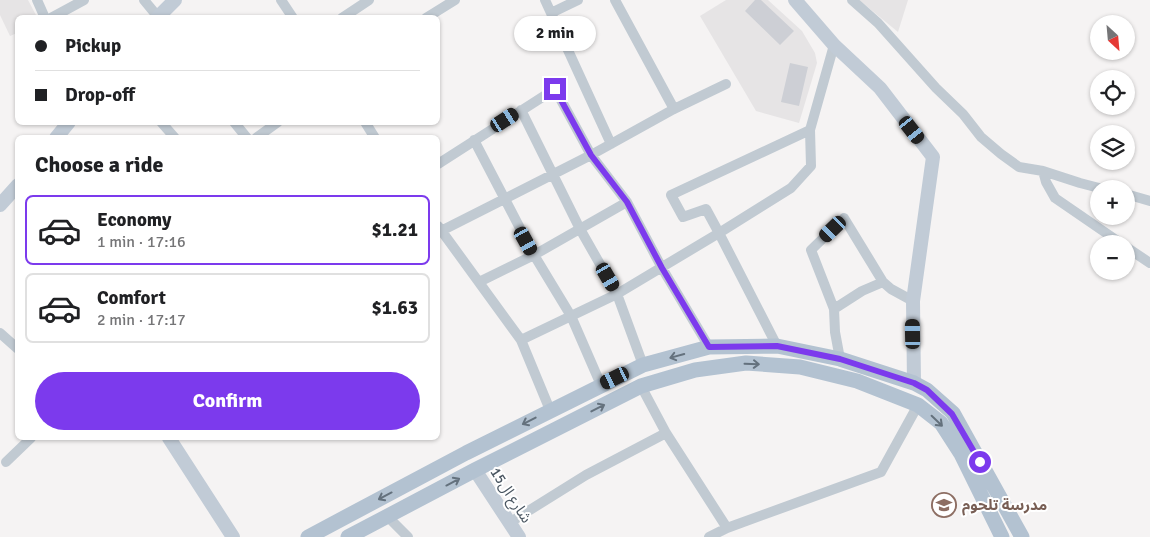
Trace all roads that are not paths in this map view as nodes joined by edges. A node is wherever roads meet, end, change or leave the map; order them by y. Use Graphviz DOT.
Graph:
graph roads {
  1 [pos="36,0"];
  2 [pos="84,0"];
  3 [pos="144,0"];
  4 [pos="175,0"];
  5 [pos="369,0"];
  6 [pos="456,0"];
  7 [pos="545,0"];
  8 [pos="578,0"];
  9 [pos="615,0"];
  10 [pos="795,0"];
  11 [pos="852,0"];
  12 [pos="286,2"];
  13 [pos="551,13"];
  14 [pos="44,15"];
  15 [pos="56,15"];
  16 [pos="156,15"];
  17 [pos="160,15"];
  18 [pos="292,15"];
  19 [pos="346,15"];
  20 [pos="431,15"];
  21 [pos="834,45"];
  22 [pos="726,84"];
  23 [pos="674,109"];
  24 [pos="521,110"];
  25 [pos="67,125"];
  26 [pos="164,125"];
  27 [pos="236,125"];
  28 [pos="274,125"];
  29 [pos="810,130"];
  30 [pos="58,135"];
  31 [pos="172,135"];
  32 [pos="245,135"];
  33 [pos="260,135"];
  34 [pos="474,140"];
  35 [pos="611,144"];
  36 [pos="591,155"];
  37 [pos="440,163"];
  38 [pos="1043,171"];
  39 [pos="552,174"];
  40 [pos="1090,186"];
  41 [pos="1135,197"];
  42 [pos="504,199"];
  43 [pos="1150,201"];
  44 [pos="627,202"];
  45 [pos="440,228"];
  46 [pos="440,229"];
  47 [pos="580,229"];
  48 [pos="719,233"];
  49 [pos="1109,235"];
  50 [pos="1135,253"];
  51 [pos="534,255"];
  52 [pos="1150,263"];
  53 [pos="662,268"];
  54 [pos="479,282"];
  55 [pos="883,282"];
  56 [pos="617,294"];
  57 [pos="913,301"];
  58 [pos="834,310"];
  59 [pos="571,316"];
  60 [pos="0,333"];
  61 [pos="521,340"];
  62 [pos="777,346"];
  63 [pos="15,347"];
  64 [pos="709,347"];
  65 [pos="840,359"];
  66 [pos="644,365"];
  67 [pos="914,383"];
  68 [pos="601,385"];
  69 [pos="641,386"];
  70 [pos="918,405"];
  71 [pos="550,410"];
  72 [pos="666,433"];
  73 [pos="29,440"];
  74 [pos="170,440"];
  75 [pos="6,462"];
  76 [pos="475,470"];
  77 [pos="387,516"];
  78 [pos="509,522"];
  79 [pos="727,528"];
  80 [pos="233,537"];
  81 [pos="308,537"];
  82 [pos="348,537"];
  83 [pos="408,537"];
  84 [pos="519,537"];
  85 [pos="709,537"];
  86 [pos="1002,537"];
  87 [pos="1022,537"];
  1 -- 14 [label="street"];
  2 -- 15 [label="street"];
  3 -- 16 [label="street"];
  4 -- 17 [label="street"];
  5 -- 19 [label="street"];
  6 -- 20 [label="street"];
  7 -- 13 [label="street"];
  8 -- 13 [label="street"];
  9 -- 23 [label="street"];
  10 -- 21 [label="street"];
  11 -- 38 [label="street"];
  12 -- 18 [label="street"];
  13 -- 35 [label="street"];
  21 -- 29 [label="street"];
  21 -- 57 [label="street"];
  22 -- 23 [label="street"];
  23 -- 35 [label="street"];
  24 -- 34 [label="street"];
  24 -- 36 [label="street"];
  24 -- 39 [label="street"];
  25 -- 30 [label="street"];
  26 -- 31 [label="street"];
  27 -- 32 [label="street"];
  28 -- 33 [label="street"];
  29 -- 48 [label="street"];
  29 -- 48 [label="street"];
  34 -- 37 [label="street"];
  34 -- 42 [label="street"];
  35 -- 36 [label="street"];
  36 -- 39 [label="street"];
  36 -- 44 [label="street"];
  38 -- 40 [label="street"];
  38 -- 49 [label="street"];
  39 -- 42 [label="street"];
  39 -- 47 [label="street"];
  41 -- 43 [label="street"];
  42 -- 45 [label="street"];
  42 -- 51 [label="street"];
  44 -- 47 [label="street"];
  44 -- 53 [label="street"];
  46 -- 54 [label="street"];
  47 -- 51 [label="street"];
  47 -- 56 [label="street"];
  48 -- 53 [label="street"];
  48 -- 62 [label="street"];
  50 -- 52 [label="street"];
  51 -- 54 [label="street"];
  51 -- 59 [label="street"];
  53 -- 56 [label="street"];
  53 -- 64 [label="street"];
  54 -- 61 [label="street"];
  55 -- 57 [label="street"];
  55 -- 58 [label="street"];
  55 -- 58 [label="street"];
  56 -- 59 [label="street"];
  56 -- 66 [label="street"];
  57 -- 67 [label="street"];
  58 -- 65 [label="street"];
  59 -- 61 [label="street"];
  59 -- 68 [label="street"];
  60 -- 63 [label="street"];
  61 -- 71 [label="street"];
  62 -- 64 [label="main road"];
  62 -- 65 [label="main road"];
  64 -- 66 [label="main road, one-way"];
  65 -- 67 [label="main road"];
  66 -- 68 [label="main road"];
  67 -- 87 [label="main road"];
  68 -- 71 [label="main road"];
  69 -- 70 [label="main road, one-way"];
  69 -- 72 [label="street"];
  76 -- 69 [label="main road, one-way"];
  70 -- 79 [label="street"];
  70 -- 86 [label="main road, one-way"];
  71 -- 81 [label="main road, one-way"];
  72 -- 78 [label="street"];
  72 -- 79 [label="street"];
  73 -- 75 [label="street"];
  74 -- 80 [label="street"];
  77 -- 76 [label="main road, one-way"];
  76 -- 78 [label="street, شارع ال15"];
  77 -- 82 [label="main road"];
  77 -- 83 [label="street"];
  78 -- 84 [label="street, شارع ال15"];
  79 -- 85 [label="street"];
}
